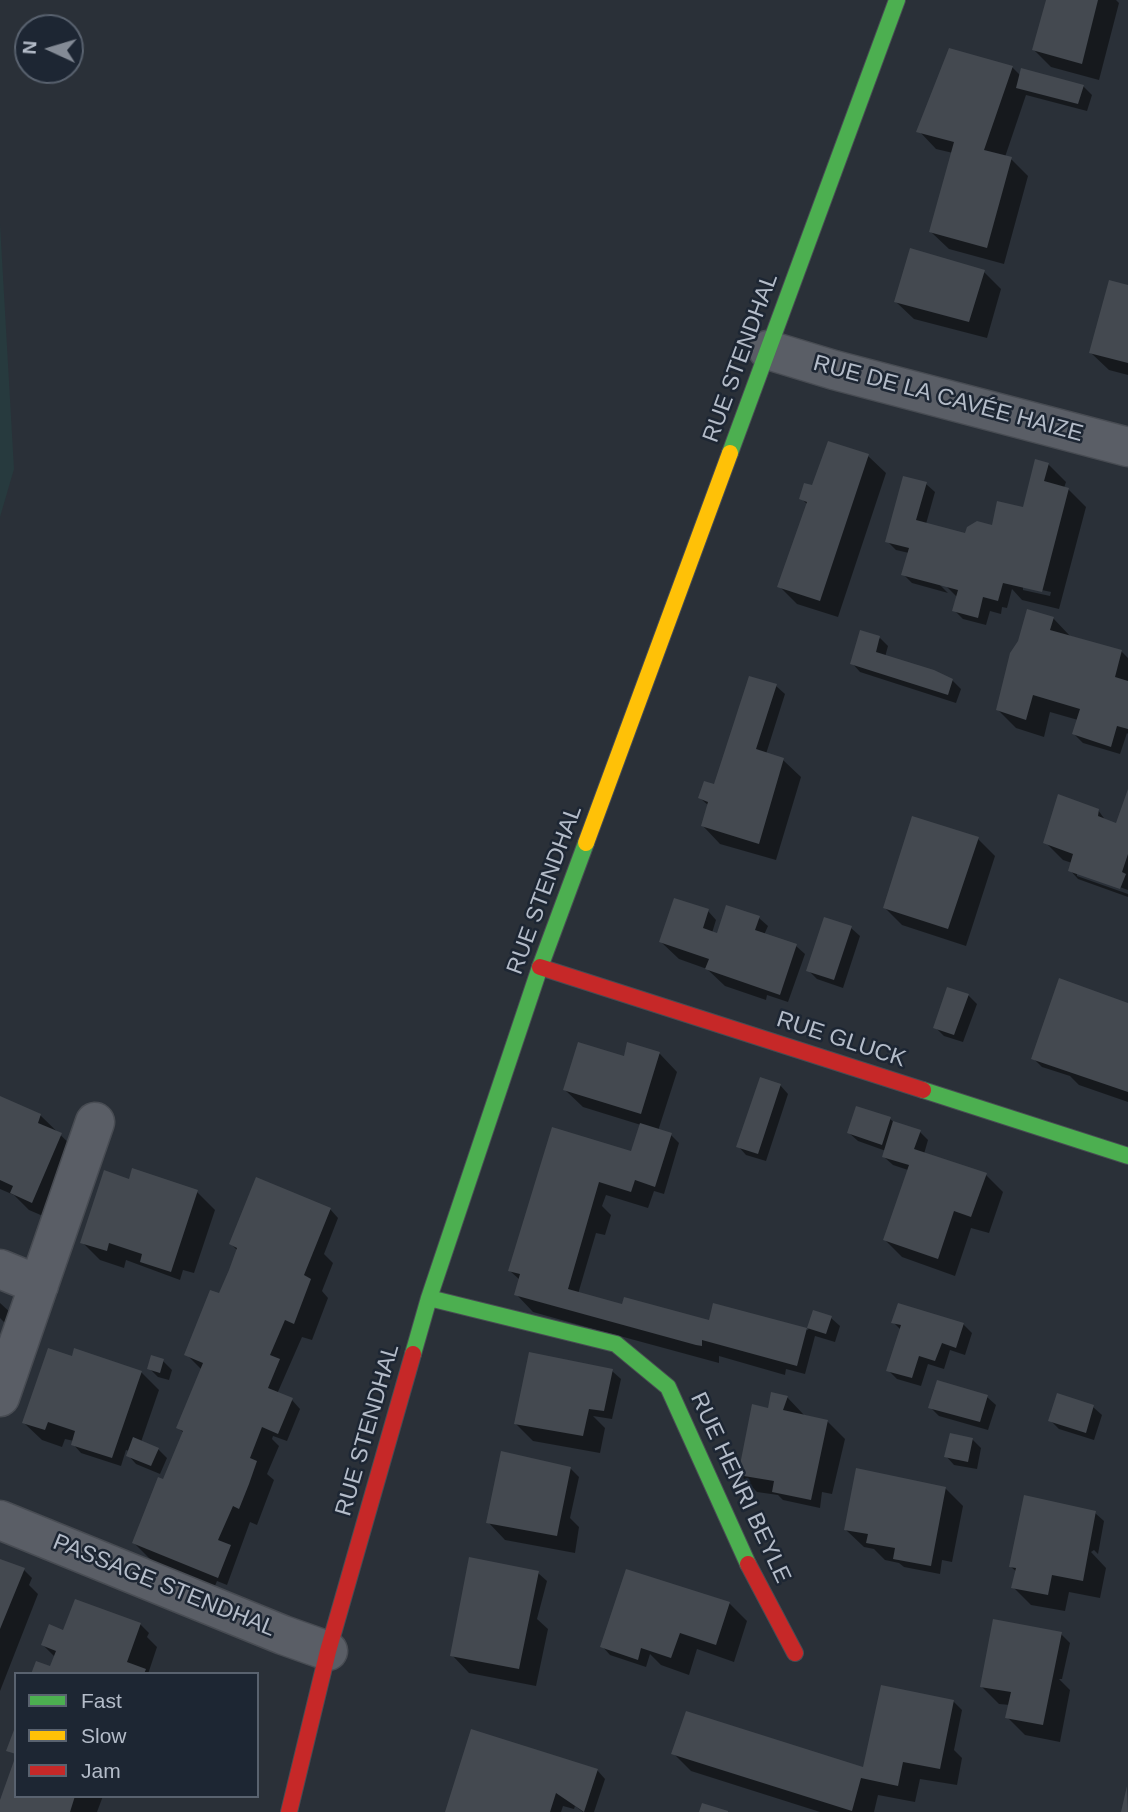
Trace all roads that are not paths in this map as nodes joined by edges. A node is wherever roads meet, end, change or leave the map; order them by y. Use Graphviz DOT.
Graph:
graph roads {
  1 [pos="897,0"];
  2 [pos="768,350"];
  3 [pos="1128,447"];
  4 [pos="540,967"];
  5 [pos="95,1122"];
  6 [pos="1128,1156"];
  7 [pos="0,1269"];
  8 [pos="39,1285"];
  9 [pos="429,1298"];
  10 [pos="0,1397"];
  11 [pos="0,1520"];
  12 [pos="328,1651"];
  13 [pos="795,1653"];
  14 [pos="289,1812"];
  1 -- 2 [label="street, RUE STENDHAL"];
  2 -- 3 [label="street, RUE DE LA CAVÉE HAIZE"];
  2 -- 4 [label="street, RUE STENDHAL"];
  4 -- 6 [label="street, RUE GLUCK"];
  4 -- 9 [label="street, RUE STENDHAL"];
  5 -- 8 [label="street"];
  7 -- 8 [label="street"];
  8 -- 10 [label="street"];
  9 -- 12 [label="street, RUE STENDHAL"];
  9 -- 13 [label="street, RUE HENRI BEYLE"];
  11 -- 12 [label="street, PASSAGE STENDHAL"];
  12 -- 14 [label="street, RUE STENDHAL"];
}
